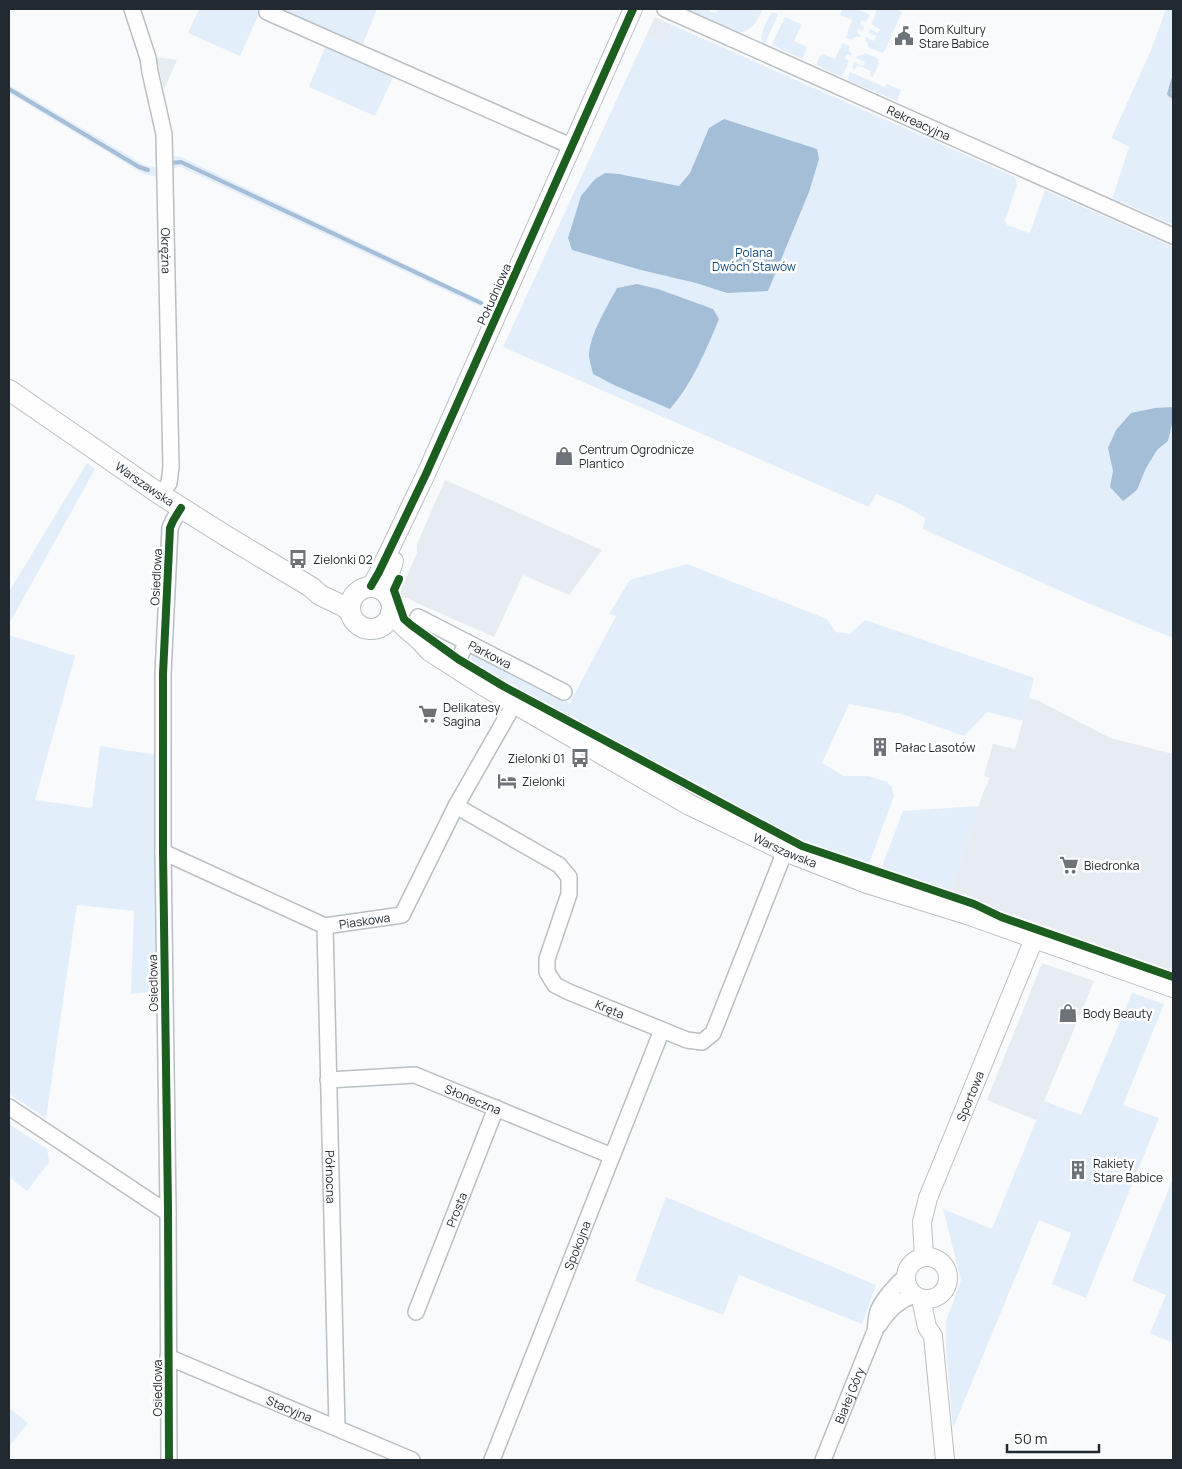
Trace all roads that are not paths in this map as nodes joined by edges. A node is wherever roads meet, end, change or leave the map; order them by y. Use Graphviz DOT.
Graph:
graph roads {
  1 [pos="132,9"];
  2 [pos="633,9"];
  3 [pos="665,9"];
  4 [pos="268,12"];
  5 [pos="572,147"];
  6 [pos="1173,236"];
  7 [pos="9,390"];
  8 [pos="161,495"];
  9 [pos="181,508"];
  10 [pos="311,587"];
  11 [pos="371,591"];
  12 [pos="350,612"];
  13 [pos="391,613"];
  14 [pos="418,617"];
  15 [pos="377,628"];
  16 [pos="468,642"];
  17 [pos="428,650"];
  18 [pos="454,668"];
  19 [pos="564,692"];
  20 [pos="514,704"];
  21 [pos="456,806"];
  22 [pos="785,851"];
  23 [pos="163,852"];
  24 [pos="325,926"];
  25 [pos="1034,938"];
  26 [pos="1173,987"];
  27 [pos="662,1030"];
  28 [pos="328,1080"];
  29 [pos="9,1107"];
  30 [pos="496,1108"];
  31 [pos="612,1156"];
  32 [pos="168,1214"];
  33 [pos="924,1257"];
  34 [pos="906,1276"];
  35 [pos="925,1297"];
  36 [pos="416,1312"];
  37 [pos="875,1331"];
  38 [pos="168,1357"];
  39 [pos="337,1428"];
  40 [pos="169,1460"];
  41 [pos="412,1460"];
  42 [pos="492,1460"];
  43 [pos="823,1460"];
  44 [pos="945,1460"];
  1 -- 8 [label="street, Okrężna"];
  2 -- 5 [label="street, Południowa"];
  3 -- 6 [label="street, Rekreacyjna"];
  4 -- 5 [label="street"];
  5 -- 11 [label="street, Południowa"];
  7 -- 8 [label="main road, Warszawska"];
  8 -- 9 [label="main road, Warszawska"];
  9 -- 10 [label="main road, Warszawska"];
  9 -- 23 [label="street, Osiedlowa"];
  10 -- 11 [label="main road, Warszawska"];
  10 -- 12 [label="main road, Warszawska"];
  11 -- 12 [label="main road"];
  11 -- 13 [label="main road"];
  12 -- 15 [label="main road"];
  13 -- 15 [label="main road"];
  13 -- 17 [label="main road, Warszawska"];
  14 -- 16 [label="street, Parkowa"];
  15 -- 17 [label="main road, Warszawska"];
  16 -- 18 [label="street"];
  16 -- 19 [label="street, Parkowa"];
  17 -- 18 [label="main road, Warszawska"];
  18 -- 20 [label="main road, Warszawska"];
  20 -- 21 [label="street, Piaskowa"];
  20 -- 22 [label="main road, Warszawska"];
  21 -- 24 [label="street, Piaskowa"];
  21 -- 27 [label="street, Kręta"];
  22 -- 25 [label="main road, Warszawska"];
  22 -- 27 [label="street, Kręta"];
  23 -- 24 [label="street, Piaskowa"];
  23 -- 32 [label="street, Osiedlowa"];
  24 -- 28 [label="street, Północna"];
  25 -- 26 [label="main road, Warszawska"];
  25 -- 33 [label="street, Sportowa"];
  27 -- 31 [label="street, Spokojna"];
  28 -- 30 [label="street, Słoneczna"];
  28 -- 39 [label="street, Północna"];
  29 -- 32 [label="street"];
  30 -- 31 [label="street, Słoneczna"];
  30 -- 36 [label="street, Prosta"];
  31 -- 42 [label="street, Spokojna"];
  32 -- 38 [label="street, Osiedlowa"];
  33 -- 34 [label="street"];
  33 -- 35 [label="street"];
  34 -- 35 [label="street"];
  34 -- 37 [label="street, Białej Góry"];
  35 -- 37 [label="street, Białej Góry"];
  35 -- 44 [label="street"];
  37 -- 43 [label="street, Białej Góry"];
  38 -- 39 [label="street, Stacyjna"];
  38 -- 40 [label="street, Osiedlowa"];
  39 -- 41 [label="street, Stacyjna"];
}
